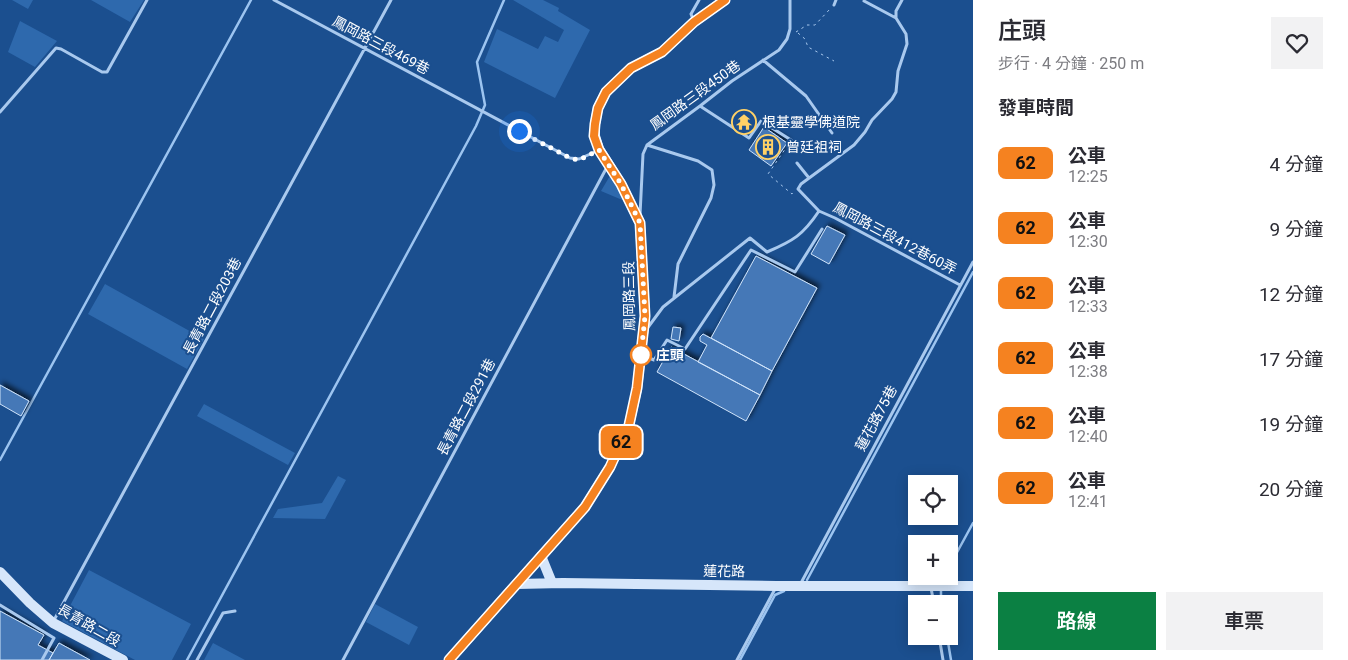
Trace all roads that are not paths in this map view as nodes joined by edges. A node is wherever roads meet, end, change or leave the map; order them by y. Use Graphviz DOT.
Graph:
graph roads {
  1 [pos="147,0"];
  2 [pos="274,0"];
  3 [pos="391,0"];
  4 [pos="699,0"];
  5 [pos="725,0"];
  6 [pos="790,0"];
  7 [pos="836,0"];
  8 [pos="902,0"];
  9 [pos="864,1"];
  10 [pos="834,5"];
  11 [pos="896,18"];
  12 [pos="694,22"];
  13 [pos="364,48"];
  14 [pos="763,60"];
  15 [pos="700,106"];
  16 [pos="0,112"];
  17 [pos="832,133"];
  18 [pos="791,140"];
  19 [pos="646,145"];
  20 [pos="599,150"];
  21 [pos="798,163"];
  22 [pos="608,164"];
  23 [pos="809,178"];
  24 [pos="819,211"];
  25 [pos="640,223"];
  26 [pos="822,229"];
  27 [pos="973,262"];
  28 [pos="960,285"];
  29 [pos="674,298"];
  30 [pos="644,333"];
  31 [pos="641,354"];
  32 [pos="542,556"];
  33 [pos="0,572"];
  34 [pos="552,583"];
  35 [pos="517,584"];
  36 [pos="930,585"];
  37 [pos="776,586"];
  38 [pos="799,586"];
  39 [pos="973,586"];
  40 [pos="932,595"];
  41 [pos="0,605"];
  42 [pos="235,610"];
  43 [pos="53,623"];
  44 [pos="941,645"];
  45 [pos="42,660"];
  46 [pos="122,660"];
  47 [pos="197,660"];
  48 [pos="343,660"];
  49 [pos="449,660"];
  50 [pos="737,660"];
  51 [pos="944,660"];
  1 -- 16 [label="lane"];
  2 -- 13 [label="lane, 鳳岡路三段469巷"];
  3 -- 13 [label="lane, 長青路二段203巷"];
  4 -- 12 [label="lane"];
  5 -- 12 [label="street, 鳳岡路三段"];
  6 -- 14 [label="lane, 鳳岡路三段450巷"];
  7 -- 10 [label="lane"];
  8 -- 11 [label="lane"];
  9 -- 11 [label="lane"];
  11 -- 23 [label="lane"];
  12 -- 20 [label="street, 鳳岡路三段"];
  13 -- 20 [label="lane, 鳳岡路三段469巷"];
  13 -- 43 [label="lane, 長青路二段203巷"];
  14 -- 15 [label="lane, 鳳岡路三段450巷"];
  14 -- 17 [label="lane"];
  15 -- 18 [label="lane"];
  15 -- 19 [label="lane, 鳳岡路三段450巷"];
  19 -- 25 [label="lane, 鳳岡路三段450巷"];
  19 -- 29 [label="lane"];
  20 -- 22 [label="street, 鳳岡路三段"];
  21 -- 23 [label="lane"];
  22 -- 25 [label="street, 鳳岡路三段"];
  22 -- 48 [label="lane, 長青路二段291巷"];
  23 -- 24 [label="lane"];
  24 -- 28 [label="lane, 鳳岡路三段412巷60弄"];
  24 -- 29 [label="lane"];
  25 -- 30 [label="street, 鳳岡路三段"];
  26 -- 31 [label="lane"];
  27 -- 28 [label="lane, 蓮花路75巷"];
  28 -- 38 [label="lane, 蓮花路75巷"];
  29 -- 30 [label="lane"];
  30 -- 31 [label="street, 鳳岡路三段"];
  31 -- 32 [label="street, 鳳岡路三段"];
  32 -- 34 [label="street"];
  32 -- 35 [label="street, 鳳岡路三段"];
  33 -- 43 [label="street, 長青路二段"];
  34 -- 35 [label="street, 蓮花路"];
  34 -- 37 [label="street, 蓮花路"];
  35 -- 49 [label="street, 鳳岡路三段"];
  36 -- 38 [label="street, 蓮花路"];
  36 -- 39 [label="street, 蓮花路"];
  36 -- 40 [label="lane"];
  37 -- 38 [label="street, 蓮花路"];
  37 -- 50 [label="lane"];
  41 -- 45 [label="lane"];
  42 -- 47 [label="lane"];
  43 -- 46 [label="street, 長青路二段"];
  44 -- 51 [label="lane"];
}
